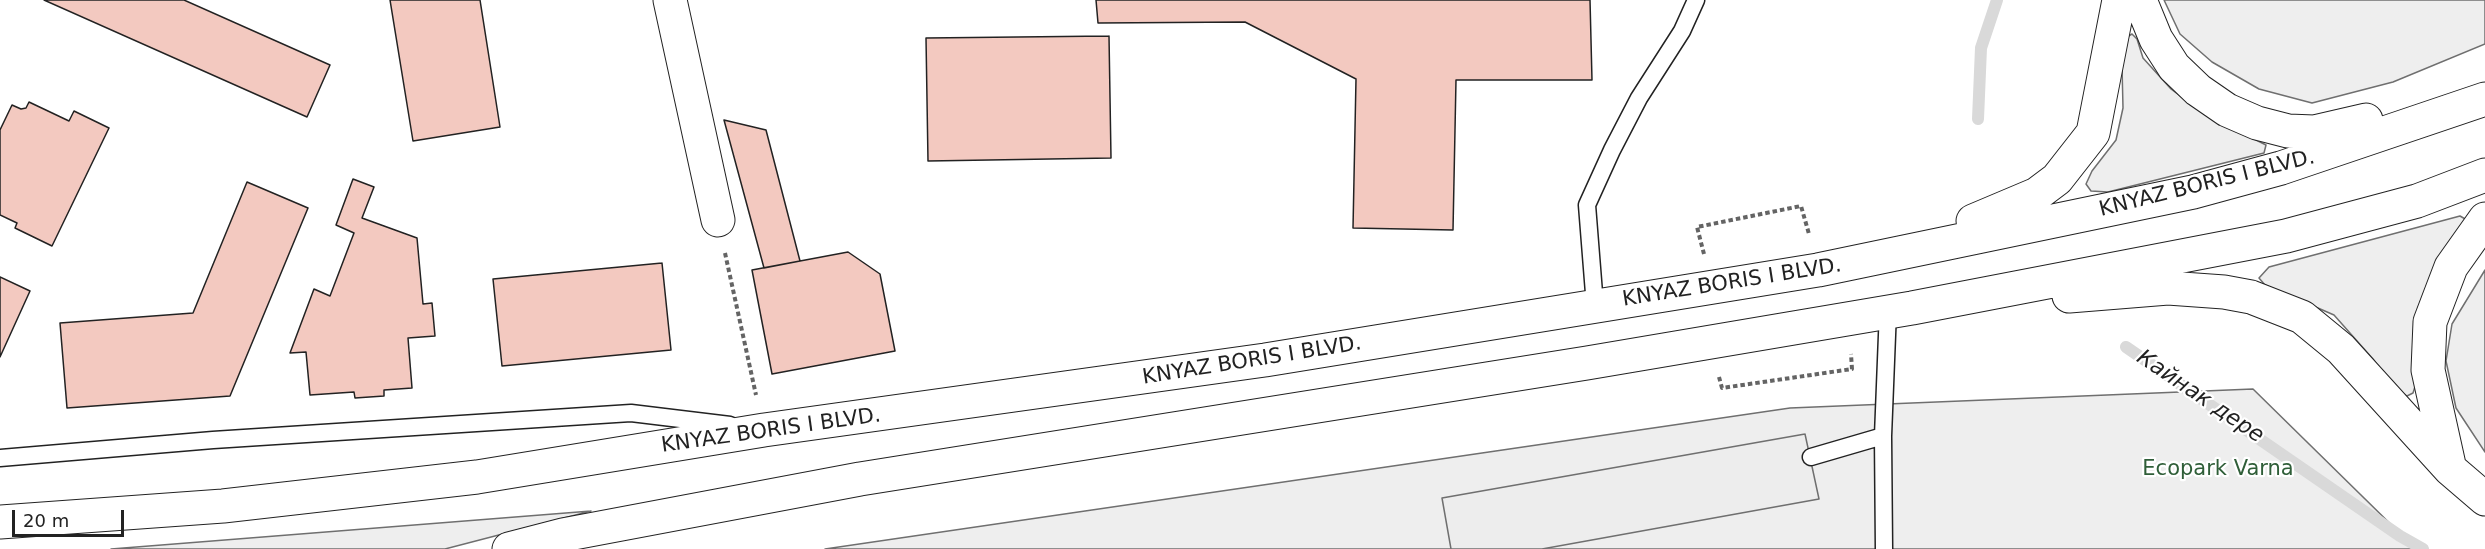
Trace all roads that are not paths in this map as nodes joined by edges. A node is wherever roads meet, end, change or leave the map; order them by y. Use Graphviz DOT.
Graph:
graph roads {
  1 [pos="669,0"];
  2 [pos="1696,0"];
  3 [pos="2119,0"];
  4 [pos="2140,0"];
  5 [pos="2485,94"];
  6 [pos="2485,99"];
  7 [pos="2485,175"];
  8 [pos="2485,219"];
  9 [pos="718,220"];
  10 [pos="1867,260"];
  11 [pos="1595,306"];
  12 [pos="1900,309"];
  13 [pos="764,430"];
  14 [pos="1883,436"];
  15 [pos="1811,457"];
  16 [pos="0,458"];
  17 [pos="2450,470"];
  18 [pos="2485,499"];
  19 [pos="0,522"];
  20 [pos="509,549"];
  21 [pos="1884,549"];
  1 -- 9 [label="main road"];
  2 -- 11 [label="lane"];
  3 -- 10 [label="main road"];
  4 -- 5 [label="main road"];
  6 -- 10 [label="main road, KNYAZ BORIS I BLVD."];
  7 -- 12 [label="main road"];
  8 -- 17 [label="main road"];
  10 -- 11 [label="main road, KNYAZ BORIS I BLVD."];
  11 -- 13 [label="main road, KNYAZ BORIS I BLVD."];
  12 -- 14 [label="lane"];
  12 -- 17 [label="main road"];
  12 -- 20 [label="main road"];
  13 -- 16 [label="lane"];
  13 -- 19 [label="main road, KNYAZ BORIS I BLVD."];
  14 -- 15 [label="lane"];
  14 -- 21 [label="lane"];
  17 -- 18 [label="main road"];
}
